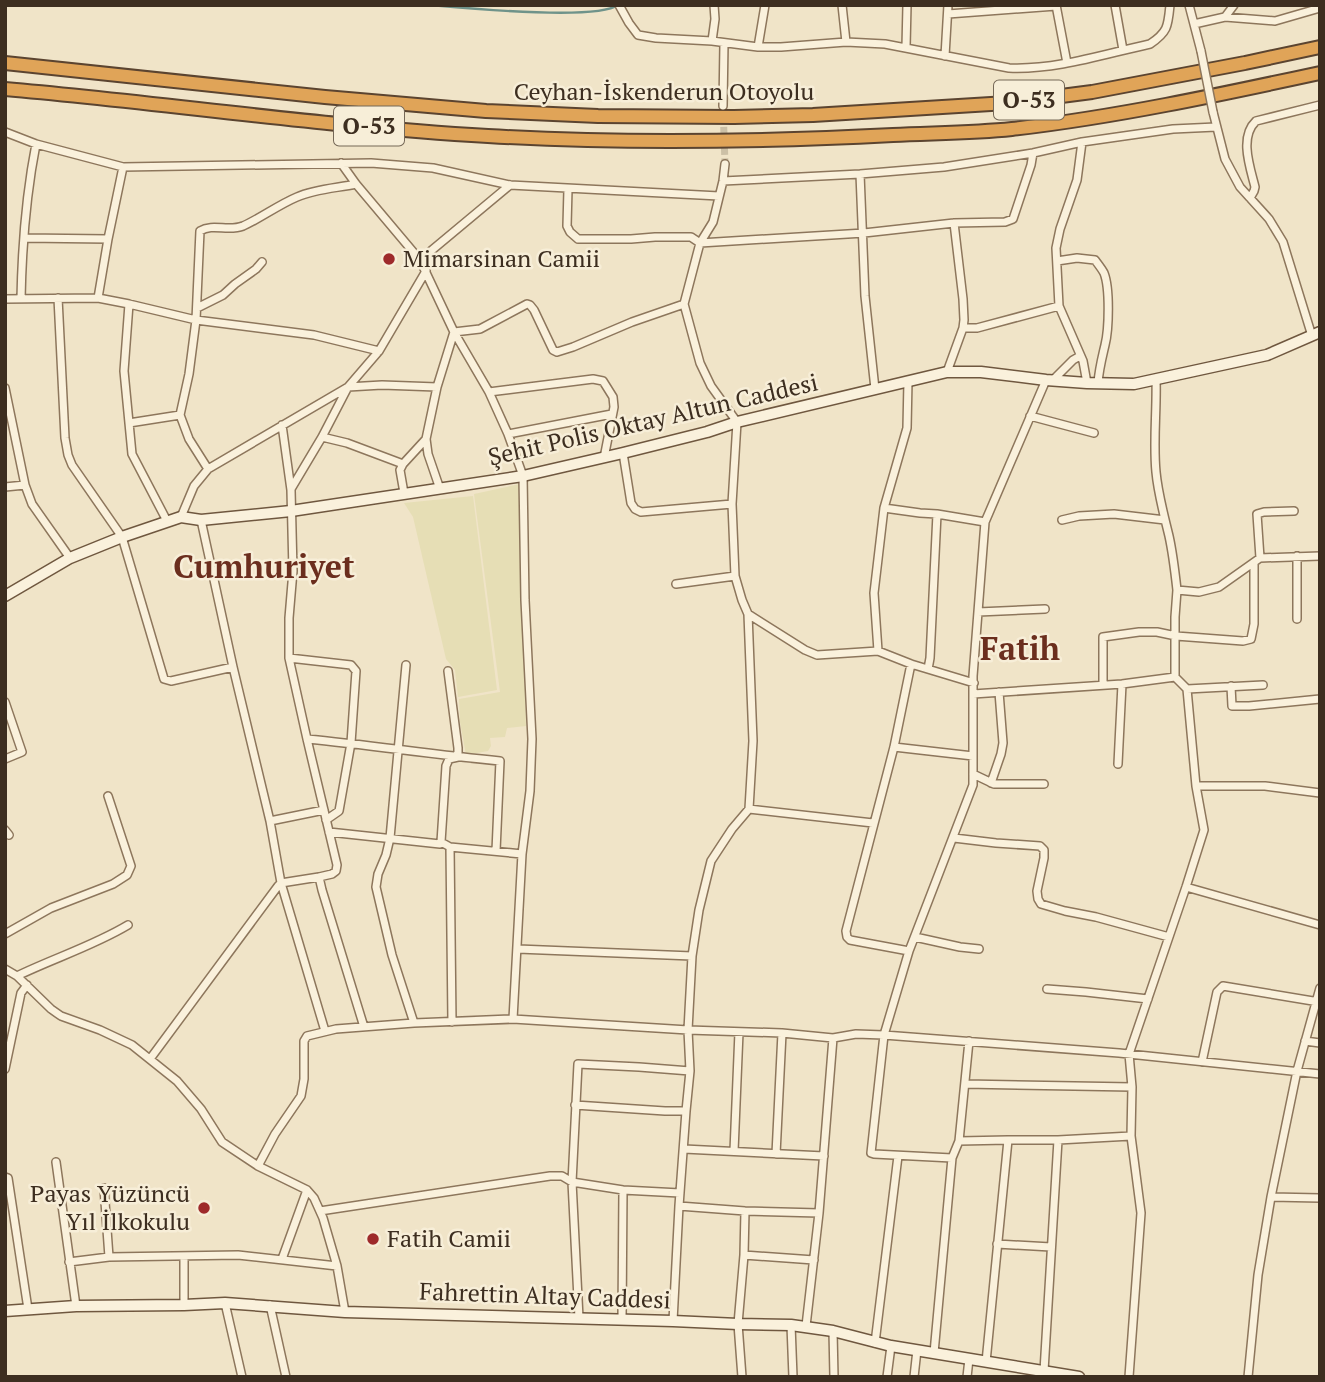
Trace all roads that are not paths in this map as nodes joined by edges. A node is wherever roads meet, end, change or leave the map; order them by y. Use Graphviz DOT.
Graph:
graph roads {
  1 [pos="713,5"];
  2 [pos="765,5"];
  3 [pos="842,5"];
  4 [pos="907,5"];
  5 [pos="948,5"];
  6 [pos="1115,5"];
  7 [pos="1170,5"];
  8 [pos="1189,5"];
  9 [pos="1234,5"];
  10 [pos="1056,6"];
  11 [pos="621,8"];
  12 [pos="1320,8"];
  13 [pos="948,15"];
  14 [pos="1225,17"];
  15 [pos="1194,24"];
  16 [pos="712,41"];
  17 [pos="846,42"];
  18 [pos="724,43"];
  19 [pos="758,47"];
  20 [pos="906,47"];
  21 [pos="1320,47"];
  22 [pos="1123,50"];
  23 [pos="945,56"];
  24 [pos="5,63"];
  25 [pos="1067,63"];
  26 [pos="1320,73"];
  27 [pos="5,89"];
  28 [pos="1320,105"];
  29 [pos="723,106"];
  30 [pos="1216,127"];
  31 [pos="5,132"];
  32 [pos="1083,142"];
  33 [pos="36,144"];
  34 [pos="1033,153"];
  35 [pos="341,163"];
  36 [pos="725,164"];
  37 [pos="123,167"];
  38 [pos="860,174"];
  39 [pos="723,181"];
  40 [pos="356,184"];
  41 [pos="509,185"];
  42 [pos="568,189"];
  43 [pos="719,196"];
  44 [pos="1250,198"];
  45 [pos="954,223"];
  46 [pos="864,233"];
  47 [pos="24,238"];
  48 [pos="108,239"];
  49 [pos="700,243"];
  50 [pos="420,260"];
  51 [pos="1057,261"];
  52 [pos="262,262"];
  53 [pos="426,271"];
  54 [pos="58,298"];
  55 [pos="98,298"];
  56 [pos="5,299"];
  57 [pos="21,299"];
  58 [pos="129,304"];
  59 [pos="684,304"];
  60 [pos="1059,306"];
  61 [pos="197,308"];
  62 [pos="196,320"];
  63 [pos="963,328"];
  64 [pos="454,332"];
  65 [pos="1316,334"];
  66 [pos="379,351"];
  67 [pos="1080,356"];
  68 [pos="947,372"];
  69 [pos="1156,379"];
  70 [pos="1049,380"];
  71 [pos="908,381"];
  72 [pos="1092,383"];
  73 [pos="348,387"];
  74 [pos="437,387"];
  75 [pos="5,388"];
  76 [pos="875,389"];
  77 [pos="489,392"];
  78 [pos="612,414"];
  79 [pos="180,415"];
  80 [pos="1030,416"];
  81 [pos="737,422"];
  82 [pos="129,423"];
  83 [pos="282,425"];
  84 [pos="1094,433"];
  85 [pos="508,434"];
  86 [pos="322,436"];
  87 [pos="426,439"];
  88 [pos="623,453"];
  89 [pos="604,457"];
  90 [pos="403,464"];
  91 [pos="208,469"];
  92 [pos="523,476"];
  93 [pos="25,485"];
  94 [pos="5,487"];
  95 [pos="291,489"];
  96 [pos="440,489"];
  97 [pos="404,493"];
  98 [pos="732,504"];
  99 [pos="884,508"];
  100 [pos="1294,510"];
  101 [pos="291,511"];
  102 [pos="937,513"];
  103 [pos="181,517"];
  104 [pos="201,520"];
  105 [pos="1062,520"];
  106 [pos="1165,520"];
  107 [pos="167,521"];
  108 [pos="985,522"];
  109 [pos="122,537"];
  110 [pos="1297,555"];
  111 [pos="1320,556"];
  112 [pos="70,558"];
  113 [pos="1257,561"];
  114 [pos="736,576"];
  115 [pos="676,584"];
  116 [pos="1177,590"];
  117 [pos="5,596"];
  118 [pos="1045,610"];
  119 [pos="978,612"];
  120 [pos="748,614"];
  121 [pos="1297,619"];
  122 [pos="1176,636"];
  123 [pos="878,651"];
  124 [pos="289,658"];
  125 [pos="911,664"];
  126 [pos="406,665"];
  127 [pos="233,667"];
  128 [pos="928,669"];
  129 [pos="448,671"];
  130 [pos="1175,677"];
  131 [pos="974,683"];
  132 [pos="1122,684"];
  133 [pos="1103,685"];
  134 [pos="1263,685"];
  135 [pos="1231,686"];
  136 [pos="1187,689"];
  137 [pos="999,692"];
  138 [pos="974,694"];
  139 [pos="1320,699"];
  140 [pos="5,702"];
  141 [pos="307,739"];
  142 [pos="352,743"];
  143 [pos="894,747"];
  144 [pos="399,749"];
  145 [pos="973,756"];
  146 [pos="458,757"];
  147 [pos="5,759"];
  148 [pos="1118,764"];
  149 [pos="973,775"];
  150 [pos="991,783"];
  151 [pos="1044,784"];
  152 [pos="1196,786"];
  153 [pos="1320,793"];
  154 [pos="108,796"];
  155 [pos="749,809"];
  156 [pos="324,810"];
  157 [pos="326,820"];
  158 [pos="270,821"];
  159 [pos="873,823"];
  160 [pos="329,832"];
  161 [pos="390,838"];
  162 [pos="954,838"];
  163 [pos="441,842"];
  164 [pos="450,847"];
  165 [pos="496,851"];
  166 [pos="522,854"];
  167 [pos="319,877"];
  168 [pos="281,883"];
  169 [pos="1186,887"];
  170 [pos="128,925"];
  171 [pos="1320,925"];
  172 [pos="5,934"];
  173 [pos="915,937"];
  174 [pos="1169,937"];
  175 [pos="518,949"];
  176 [pos="979,949"];
  177 [pos="909,951"];
  178 [pos="692,956"];
  179 [pos="5,969"];
  180 [pos="17,976"];
  181 [pos="27,985"];
  182 [pos="1320,988"];
  183 [pos="1047,989"];
  184 [pos="1148,999"];
  185 [pos="1318,1002"];
  186 [pos="513,1019"];
  187 [pos="452,1021"];
  188 [pos="414,1023"];
  189 [pos="364,1027"];
  190 [pos="325,1031"];
  191 [pos="688,1031"];
  192 [pos="738,1032"];
  193 [pos="782,1033"];
  194 [pos="884,1035"];
  195 [pos="832,1038"];
  196 [pos="969,1041"];
  197 [pos="1305,1041"];
  198 [pos="1320,1043"];
  199 [pos="1129,1054"];
  200 [pos="150,1059"];
  201 [pos="1202,1062"];
  202 [pos="5,1069"];
  203 [pos="690,1071"];
  204 [pos="1297,1071"];
  205 [pos="1320,1074"];
  206 [pos="965,1084"];
  207 [pos="1132,1087"];
  208 [pos="575,1105"];
  209 [pos="686,1111"];
  210 [pos="1131,1136"];
  211 [pos="1008,1140"];
  212 [pos="1058,1140"];
  213 [pos="959,1141"];
  214 [pos="684,1149"];
  215 [pos="734,1151"];
  216 [pos="776,1154"];
  217 [pos="824,1156"];
  218 [pos="898,1156"];
  219 [pos="952,1158"];
  220 [pos="55,1162"];
  221 [pos="258,1166"];
  222 [pos="5,1177"];
  223 [pos="572,1182"];
  224 [pos="104,1188"];
  225 [pos="307,1190"];
  226 [pos="623,1190"];
  227 [pos="680,1193"];
  228 [pos="1271,1197"];
  229 [pos="1320,1198"];
  230 [pos="679,1206"];
  231 [pos="320,1211"];
  232 [pos="745,1211"];
  233 [pos="819,1213"];
  234 [pos="997,1244"];
  235 [pos="1051,1247"];
  236 [pos="744,1255"];
  237 [pos="184,1256"];
  238 [pos="109,1257"];
  239 [pos="282,1259"];
  240 [pos="814,1259"];
  241 [pos="69,1262"];
  242 [pos="337,1266"];
  243 [pos="225,1303"];
  244 [pos="270,1305"];
  245 [pos="76,1306"];
  246 [pos="184,1306"];
  247 [pos="28,1309"];
  248 [pos="5,1311"];
  249 [pos="345,1312"];
  250 [pos="579,1318"];
  251 [pos="621,1320"];
  252 [pos="673,1321"];
  253 [pos="738,1325"];
  254 [pos="791,1325"];
  255 [pos="806,1326"];
  256 [pos="833,1331"];
  257 [pos="875,1343"];
  258 [pos="891,1346"];
  259 [pos="917,1350"];
  260 [pos="934,1353"];
  261 [pos="969,1359"];
  262 [pos="986,1362"];
  263 [pos="1044,1371"];
  264 [pos="1059,1375"];
  265 [pos="242,1377"];
  266 [pos="286,1377"];
  267 [pos="742,1377"];
  268 [pos="793,1377"];
  269 [pos="834,1377"];
  270 [pos="887,1377"];
  271 [pos="914,1377"];
  272 [pos="967,1377"];
  273 [pos="1079,1377"];
  274 [pos="1129,1377"];
  275 [pos="1248,1377"];
  1 -- 16 [label="street"];
  2 -- 19 [label="street"];
  3 -- 17 [label="street"];
  4 -- 20 [label="street"];
  5 -- 13 [label="street"];
  6 -- 22 [label="street"];
  7 -- 22 [label="street"];
  8 -- 15 [label="street"];
  9 -- 14 [label="street"];
  10 -- 13 [label="street"];
  10 -- 25 [label="street"];
  11 -- 16 [label="street"];
  12 -- 14 [label="street"];
  13 -- 23 [label="street"];
  14 -- 15 [label="street"];
  15 -- 30 [label="street, bridge"];
  16 -- 18 [label="street"];
  17 -- 19 [label="street"];
  17 -- 20 [label="street"];
  18 -- 19 [label="street"];
  18 -- 29 [label="street"];
  20 -- 23 [label="street"];
  21 -- 24 [label="highway, Ceyhan-İskenderun Otoyolu / O-53"];
  22 -- 25 [label="street"];
  23 -- 25 [label="street"];
  26 -- 27 [label="highway, Ceyhan-İskenderun Otoyolu / O-53"];
  28 -- 44 [label="street"];
  30 -- 32 [label="street"];
  30 -- 44 [label="street"];
  31 -- 33 [label="street"];
  32 -- 34 [label="street"];
  32 -- 51 [label="street"];
  33 -- 37 [label="street"];
  33 -- 47 [label="street"];
  34 -- 38 [label="street"];
  34 -- 45 [label="street"];
  35 -- 37 [label="street"];
  35 -- 40 [label="street"];
  35 -- 41 [label="street"];
  36 -- 39 [label="street"];
  37 -- 48 [label="street"];
  38 -- 39 [label="street"];
  38 -- 46 [label="street"];
  39 -- 43 [label="street"];
  40 -- 50 [label="street"];
  40 -- 61 [label="street"];
  41 -- 42 [label="street"];
  41 -- 50 [label="street"];
  42 -- 43 [label="street"];
  42 -- 49 [label="street"];
  43 -- 49 [label="street"];
  44 -- 65 [label="street"];
  45 -- 46 [label="street"];
  45 -- 63 [label="street"];
  46 -- 49 [label="street"];
  46 -- 76 [label="street"];
  47 -- 48 [label="street"];
  47 -- 57 [label="street"];
  48 -- 55 [label="street"];
  49 -- 59 [label="street"];
  50 -- 53 [label="street"];
  51 -- 60 [label="street"];
  51 -- 72 [label="street"];
  52 -- 61 [label="street"];
  53 -- 64 [label="street"];
  53 -- 66 [label="street"];
  54 -- 55 [label="street"];
  54 -- 57 [label="street"];
  54 -- 109 [label="street"];
  55 -- 58 [label="street"];
  56 -- 57 [label="street"];
  58 -- 62 [label="street"];
  58 -- 82 [label="street"];
  59 -- 64 [label="street"];
  59 -- 81 [label="street"];
  60 -- 63 [label="street"];
  60 -- 67 [label="street"];
  61 -- 62 [label="street"];
  62 -- 66 [label="street"];
  62 -- 79 [label="street"];
  63 -- 68 [label="street"];
  64 -- 74 [label="street"];
  64 -- 77 [label="street"];
  65 -- 69 [label="street, Şehit Polis Oktay Altun Caddesi"];
  66 -- 73 [label="street"];
  67 -- 70 [label="street"];
  67 -- 72 [label="street"];
  68 -- 70 [label="street, Şehit Polis Oktay Altun Caddesi"];
  68 -- 71 [label="street, Şehit Polis Oktay Altun Caddesi"];
  69 -- 72 [label="street, Şehit Polis Oktay Altun Caddesi"];
  69 -- 106 [label="street"];
  70 -- 72 [label="street, Şehit Polis Oktay Altun Caddesi"];
  70 -- 80 [label="street"];
  71 -- 76 [label="street, Şehit Polis Oktay Altun Caddesi"];
  71 -- 99 [label="street"];
  73 -- 74 [label="street"];
  73 -- 83 [label="street"];
  73 -- 86 [label="street"];
  74 -- 87 [label="street"];
  75 -- 93 [label="street"];
  76 -- 81 [label="street, Şehit Polis Oktay Altun Caddesi"];
  77 -- 78 [label="street"];
  77 -- 85 [label="street"];
  78 -- 85 [label="street"];
  78 -- 89 [label="street"];
  79 -- 82 [label="street"];
  79 -- 91 [label="street"];
  80 -- 84 [label="street"];
  80 -- 108 [label="street"];
  81 -- 88 [label="street, Şehit Polis Oktay Altun Caddesi"];
  81 -- 98 [label="street"];
  82 -- 107 [label="street"];
  83 -- 91 [label="street"];
  83 -- 95 [label="street"];
  85 -- 92 [label="street"];
  86 -- 90 [label="street"];
  86 -- 95 [label="street"];
  87 -- 90 [label="street"];
  87 -- 96 [label="street"];
  88 -- 89 [label="street, Şehit Polis Oktay Altun Caddesi"];
  88 -- 98 [label="street"];
  89 -- 92 [label="street, Şehit Polis Oktay Altun Caddesi"];
  90 -- 97 [label="street"];
  91 -- 103 [label="street"];
  92 -- 96 [label="street, Şehit Polis Oktay Altun Caddesi"];
  92 -- 166 [label="street"];
  93 -- 94 [label="street"];
  93 -- 112 [label="street"];
  95 -- 101 [label="street"];
  96 -- 97 [label="street, Şehit Polis Oktay Altun Caddesi"];
  97 -- 101 [label="street, Şehit Polis Oktay Altun Caddesi"];
  98 -- 114 [label="street"];
  99 -- 102 [label="street"];
  99 -- 123 [label="street"];
  100 -- 113 [label="street"];
  101 -- 104 [label="street, Şehit Polis Oktay Altun Caddesi"];
  101 -- 124 [label="street"];
  102 -- 108 [label="street"];
  102 -- 128 [label="street"];
  103 -- 104 [label="street, Şehit Polis Oktay Altun Caddesi"];
  103 -- 107 [label="street, Şehit Polis Oktay Altun Caddesi"];
  104 -- 127 [label="street"];
  105 -- 106 [label="street"];
  106 -- 116 [label="street"];
  107 -- 109 [label="street, Şehit Polis Oktay Altun Caddesi"];
  108 -- 119 [label="street"];
  109 -- 112 [label="street, Şehit Polis Oktay Altun Caddesi"];
  109 -- 127 [label="street"];
  110 -- 111 [label="street"];
  110 -- 113 [label="street"];
  110 -- 121 [label="street"];
  112 -- 117 [label="street, Şehit Polis Oktay Altun Caddesi"];
  113 -- 116 [label="street"];
  113 -- 122 [label="street"];
  114 -- 115 [label="street"];
  114 -- 120 [label="street"];
  116 -- 122 [label="street"];
  118 -- 119 [label="street"];
  119 -- 131 [label="street"];
  120 -- 123 [label="street"];
  120 -- 155 [label="street"];
  122 -- 130 [label="street"];
  122 -- 133 [label="street"];
  123 -- 125 [label="street"];
  124 -- 141 [label="street"];
  124 -- 142 [label="street"];
  125 -- 128 [label="street"];
  125 -- 143 [label="street"];
  126 -- 144 [label="street"];
  127 -- 158 [label="street"];
  128 -- 131 [label="street"];
  129 -- 146 [label="street"];
  130 -- 132 [label="street"];
  130 -- 136 [label="street"];
  131 -- 138 [label="street"];
  132 -- 133 [label="street"];
  132 -- 148 [label="street"];
  133 -- 137 [label="street"];
  134 -- 135 [label="street"];
  135 -- 136 [label="street"];
  135 -- 139 [label="street"];
  136 -- 152 [label="street"];
  137 -- 138 [label="street"];
  137 -- 150 [label="street"];
  138 -- 145 [label="street"];
  140 -- 147 [label="street"];
  141 -- 142 [label="street"];
  141 -- 156 [label="street"];
  142 -- 144 [label="street"];
  142 -- 157 [label="street"];
  143 -- 145 [label="street"];
  143 -- 159 [label="street"];
  144 -- 146 [label="street"];
  144 -- 161 [label="street"];
  145 -- 149 [label="street"];
  146 -- 163 [label="street"];
  146 -- 165 [label="street"];
  149 -- 150 [label="street"];
  149 -- 162 [label="street"];
  150 -- 151 [label="street"];
  152 -- 153 [label="street"];
  152 -- 169 [label="street"];
  154 -- 172 [label="street"];
  155 -- 159 [label="street"];
  155 -- 178 [label="street"];
  156 -- 157 [label="street"];
  156 -- 158 [label="street"];
  157 -- 160 [label="street"];
  158 -- 168 [label="street"];
  159 -- 177 [label="street"];
  160 -- 161 [label="street"];
  160 -- 167 [label="street"];
  161 -- 163 [label="street"];
  161 -- 188 [label="street"];
  162 -- 173 [label="street"];
  162 -- 174 [label="street"];
  163 -- 164 [label="street"];
  164 -- 165 [label="street"];
  164 -- 187 [label="street"];
  165 -- 166 [label="street"];
  166 -- 175 [label="street"];
  167 -- 168 [label="street"];
  167 -- 189 [label="street"];
  168 -- 190 [label="street"];
  168 -- 200 [label="street"];
  169 -- 171 [label="street"];
  169 -- 174 [label="street"];
  170 -- 180 [label="street"];
  173 -- 176 [label="street"];
  173 -- 177 [label="street"];
  174 -- 184 [label="street"];
  175 -- 178 [label="street"];
  175 -- 186 [label="street"];
  177 -- 194 [label="street"];
  178 -- 191 [label="street"];
  179 -- 180 [label="street"];
  180 -- 181 [label="street"];
  181 -- 200 [label="street"];
  181 -- 202 [label="street"];
  182 -- 185 [label="street"];
  183 -- 184 [label="street"];
  184 -- 199 [label="street"];
  185 -- 197 [label="street"];
  185 -- 201 [label="street"];
  186 -- 187 [label="street"];
  186 -- 191 [label="street"];
  187 -- 188 [label="street"];
  188 -- 189 [label="street"];
  189 -- 190 [label="street"];
  190 -- 221 [label="street"];
  191 -- 192 [label="street"];
  191 -- 203 [label="street"];
  192 -- 193 [label="street"];
  192 -- 215 [label="street"];
  193 -- 195 [label="street"];
  193 -- 216 [label="street"];
  194 -- 195 [label="street"];
  194 -- 196 [label="street"];
  194 -- 218 [label="street"];
  195 -- 217 [label="street"];
  196 -- 199 [label="street"];
  196 -- 206 [label="street"];
  197 -- 198 [label="street"];
  197 -- 204 [label="street"];
  199 -- 201 [label="street"];
  199 -- 207 [label="street"];
  200 -- 221 [label="street"];
  201 -- 204 [label="street"];
  203 -- 208 [label="street"];
  203 -- 209 [label="street"];
  204 -- 205 [label="street"];
  204 -- 228 [label="street"];
  206 -- 207 [label="street"];
  206 -- 213 [label="street"];
  207 -- 210 [label="street"];
  208 -- 209 [label="street"];
  208 -- 223 [label="street"];
  209 -- 214 [label="street"];
  210 -- 212 [label="street"];
  210 -- 274 [label="street"];
  211 -- 212 [label="street"];
  211 -- 213 [label="street"];
  211 -- 234 [label="street"];
  212 -- 235 [label="street"];
  213 -- 219 [label="street"];
  214 -- 215 [label="street"];
  214 -- 227 [label="street"];
  215 -- 216 [label="street"];
  216 -- 217 [label="street"];
  217 -- 233 [label="street"];
  218 -- 219 [label="street"];
  218 -- 257 [label="street"];
  219 -- 260 [label="street"];
  220 -- 241 [label="street"];
  221 -- 225 [label="street"];
  222 -- 247 [label="street"];
  223 -- 226 [label="street"];
  223 -- 231 [label="street"];
  223 -- 250 [label="street"];
  224 -- 238 [label="street"];
  225 -- 231 [label="street"];
  225 -- 239 [label="street"];
  226 -- 227 [label="street"];
  226 -- 251 [label="street"];
  227 -- 230 [label="street"];
  228 -- 229 [label="street"];
  228 -- 275 [label="street"];
  230 -- 232 [label="street"];
  230 -- 252 [label="street"];
  231 -- 242 [label="street"];
  232 -- 233 [label="street"];
  232 -- 236 [label="street"];
  233 -- 240 [label="street"];
  234 -- 235 [label="street"];
  234 -- 262 [label="street"];
  235 -- 263 [label="street"];
  236 -- 240 [label="street"];
  236 -- 253 [label="street"];
  237 -- 238 [label="street"];
  237 -- 239 [label="street"];
  237 -- 246 [label="street"];
  238 -- 241 [label="street"];
  239 -- 242 [label="street"];
  240 -- 255 [label="street"];
  241 -- 245 [label="street"];
  242 -- 249 [label="street"];
  243 -- 244 [label="street, Fahrettin Altay Caddesi"];
  243 -- 246 [label="street, Fahrettin Altay Caddesi"];
  243 -- 265 [label="street"];
  244 -- 249 [label="street, Fahrettin Altay Caddesi"];
  244 -- 266 [label="street"];
  245 -- 246 [label="street, Fahrettin Altay Caddesi"];
  245 -- 247 [label="street, Fahrettin Altay Caddesi"];
  247 -- 248 [label="street, Fahrettin Altay Caddesi"];
  249 -- 250 [label="street, Fahrettin Altay Caddesi"];
  250 -- 251 [label="street, Fahrettin Altay Caddesi"];
  251 -- 252 [label="street, Fahrettin Altay Caddesi"];
  252 -- 253 [label="street, Fahrettin Altay Caddesi"];
  253 -- 254 [label="street, Fahrettin Altay Caddesi"];
  253 -- 267 [label="street"];
  254 -- 255 [label="street, Fahrettin Altay Caddesi"];
  254 -- 268 [label="street"];
  255 -- 256 [label="street, Fahrettin Altay Caddesi"];
  256 -- 257 [label="street, Fahrettin Altay Caddesi"];
  256 -- 269 [label="street"];
  257 -- 258 [label="street, Fahrettin Altay Caddesi"];
  258 -- 259 [label="street, Fahrettin Altay Caddesi"];
  258 -- 270 [label="street"];
  259 -- 260 [label="street, Fahrettin Altay Caddesi"];
  259 -- 271 [label="street"];
  260 -- 261 [label="street, Fahrettin Altay Caddesi"];
  261 -- 262 [label="street, Fahrettin Altay Caddesi"];
  261 -- 272 [label="street"];
  262 -- 263 [label="street, Fahrettin Altay Caddesi"];
  263 -- 264 [label="street, Fahrettin Altay Caddesi"];
  264 -- 273 [label="street, Fahrettin Altay Caddesi"];
}
